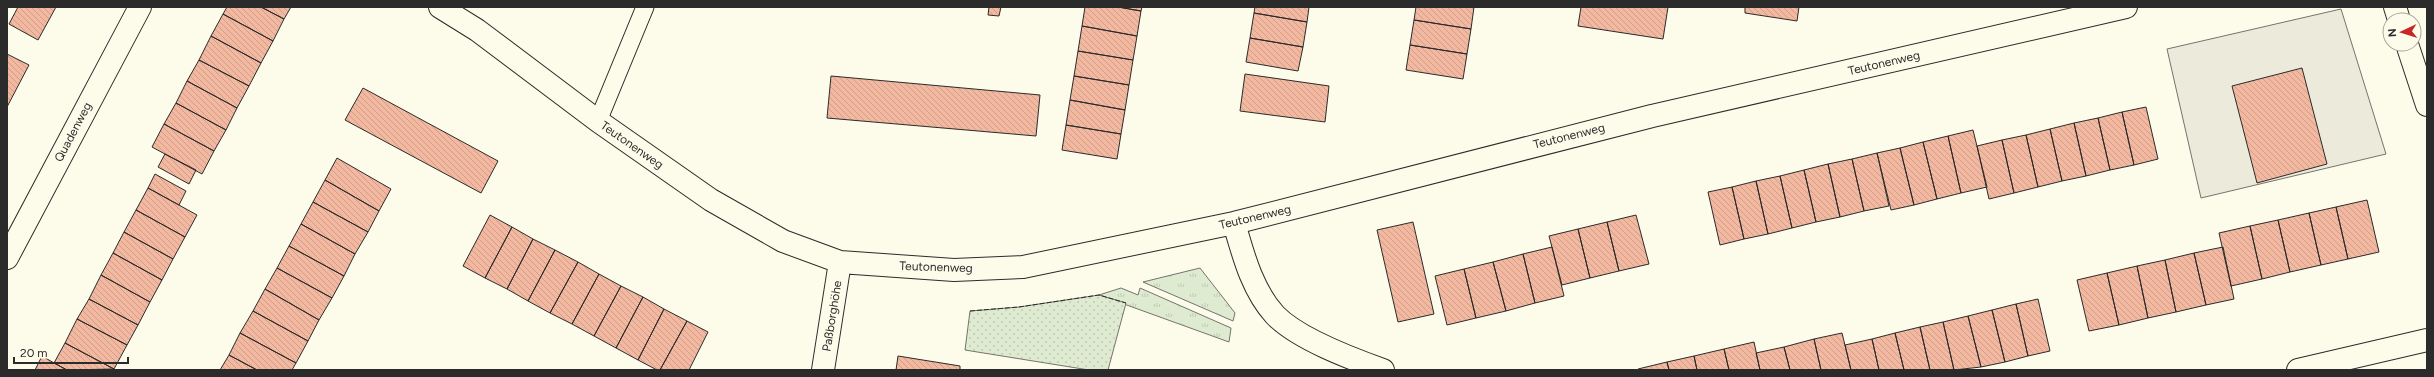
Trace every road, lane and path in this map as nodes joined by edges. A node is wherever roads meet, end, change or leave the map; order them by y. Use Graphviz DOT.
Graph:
graph roads {
  1 [pos="140,7"];
  2 [pos="440,7"];
  3 [pos="645,7"];
  4 [pos="2126,7"];
  5 [pos="2410,52"];
  6 [pos="2427,105"];
  7 [pos="598,121"];
  8 [pos="1234,223"];
  9 [pos="7,258"];
  10 [pos="840,262"];
  11 [pos="2427,340"];
  12 [pos="823,370"];
  13 [pos="1383,370"];
  14 [pos="2298,370"];
  1 -- 9 [label="street, Quadenweg"];
  2 -- 7 [label="street, Teutonenweg"];
  3 -- 7 [label="lane"];
  4 -- 8 [label="street, Teutonenweg"];
  5 -- 6 [label="street"];
  7 -- 10 [label="street, Teutonenweg"];
  8 -- 10 [label="street, Teutonenweg"];
  8 -- 13 [label="street"];
  10 -- 12 [label="street, Paßborghöhe"];
  11 -- 14 [label="street"];
}
